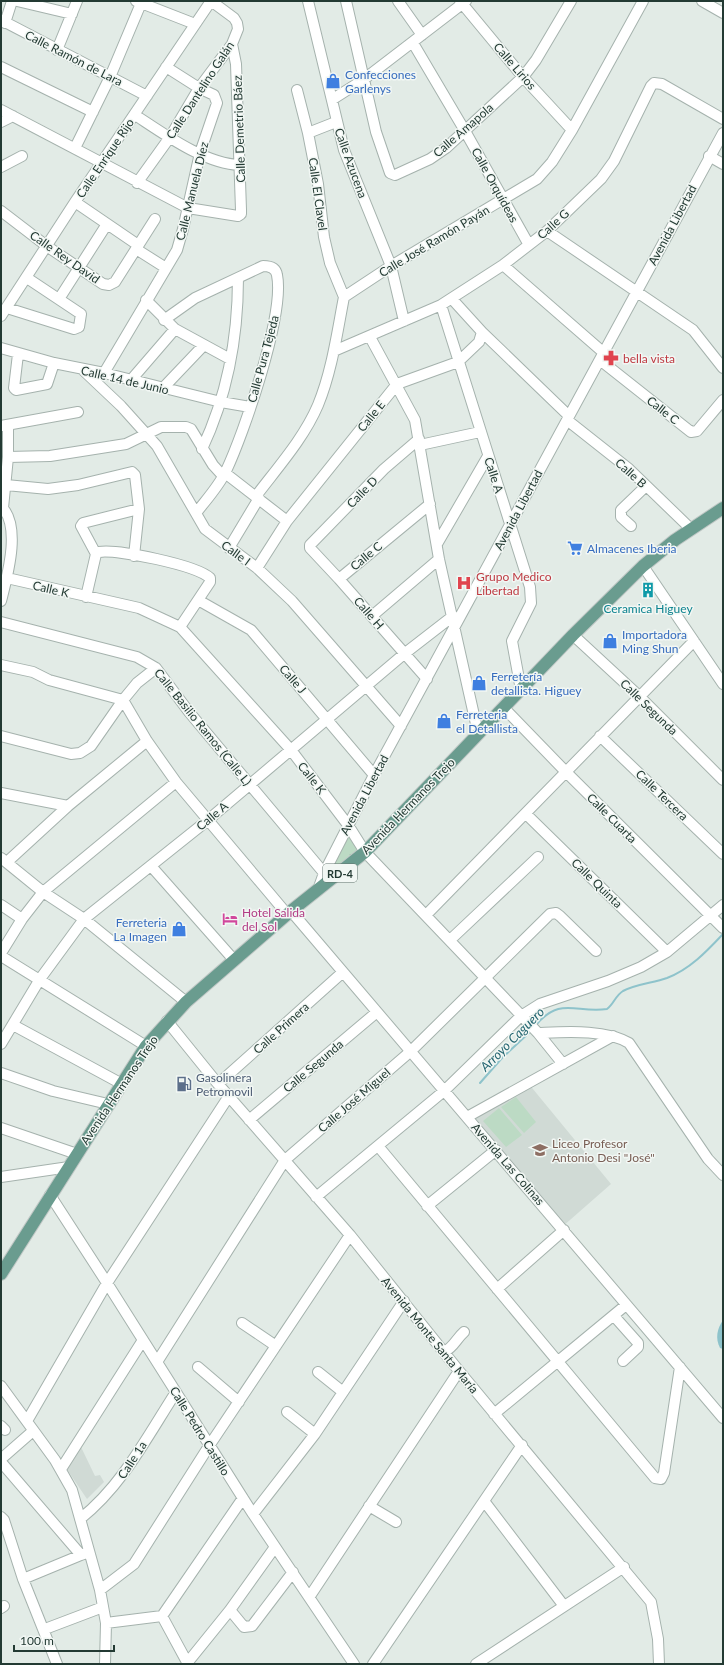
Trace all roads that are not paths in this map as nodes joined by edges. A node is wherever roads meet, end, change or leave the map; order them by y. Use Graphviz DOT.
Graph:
graph roads {
  1 [pos="12,1"];
  2 [pos="17,1"];
  3 [pos="77,1"];
  4 [pos="211,1"];
  5 [pos="308,1"];
  6 [pos="346,1"];
  7 [pos="398,1"];
  8 [pos="571,1"];
  9 [pos="643,1"];
  10 [pos="140,2"];
  11 [pos="463,2"];
  12 [pos="709,3"];
  13 [pos="723,13"];
  14 [pos="72,14"];
  15 [pos="3,22"];
  16 [pos="196,24"];
  17 [pos="422,35"];
  18 [pos="413,43"];
  19 [pos="232,44"];
  20 [pos="57,50"];
  21 [pos="1,67"];
  22 [pos="166,67"];
  23 [pos="110,77"];
  24 [pos="523,77"];
  25 [pos="363,80"];
  26 [pos="199,88"];
  27 [pos="297,90"];
  28 [pos="147,96"];
  29 [pos="333,99"];
  30 [pos="1,110"];
  31 [pos="93,112"];
  32 [pos="135,115"];
  33 [pos="13,116"];
  34 [pos="723,119"];
  35 [pos="1,122"];
  36 [pos="336,122"];
  37 [pos="572,130"];
  38 [pos="465,131"];
  39 [pos="308,133"];
  40 [pos="723,133"];
  41 [pos="170,137"];
  42 [pos="75,148"];
  43 [pos="200,153"];
  44 [pos="22,156"];
  45 [pos="709,156"];
  46 [pos="101,162"];
  47 [pos="723,164"];
  48 [pos="240,165"];
  49 [pos="1,167"];
  50 [pos="137,183"];
  51 [pos="503,200"];
  52 [pos="75,202"];
  53 [pos="188,208"];
  54 [pos="1,211"];
  55 [pos="155,219"];
  56 [pos="107,224"];
  57 [pos="547,231"];
  58 [pos="529,245"];
  59 [pos="48,247"];
  60 [pos="137,247"];
  61 [pos="503,265"];
  62 [pos="391,266"];
  63 [pos="166,268"];
  64 [pos="79,269"];
  65 [pos="27,278"];
  66 [pos="238,278"];
  67 [pos="636,292"];
  68 [pos="344,298"];
  69 [pos="59,299"];
  70 [pos="452,299"];
  71 [pos="146,300"];
  72 [pos="441,305"];
  73 [pos="4,312"];
  74 [pos="164,320"];
  75 [pos="404,321"];
  76 [pos="175,329"];
  77 [pos="482,332"];
  78 [pos="370,337"];
  79 [pos="203,346"];
  80 [pos="1,348"];
  81 [pos="334,351"];
  82 [pos="18,354"];
  83 [pos="602,356"];
  84 [pos="230,359"];
  85 [pos="458,362"];
  86 [pos="54,363"];
  87 [pos="723,368"];
  88 [pos="84,370"];
  89 [pos="104,373"];
  90 [pos="131,380"];
  91 [pos="397,384"];
  92 [pos="163,388"];
  93 [pos="723,400"];
  94 [pos="221,402"];
  95 [pos="250,406"];
  96 [pos="78,412"];
  97 [pos="568,418"];
  98 [pos="5,426"];
  99 [pos="480,432"];
  100 [pos="146,434"];
  101 [pos="420,442"];
  102 [pos="202,448"];
  103 [pos="488,456"];
  104 [pos="8,457"];
  105 [pos="224,475"];
  106 [pos="6,485"];
  107 [pos="646,486"];
  108 [pos="257,497"];
  109 [pos="430,504"];
  110 [pos="2,507"];
  111 [pos="723,508"];
  112 [pos="139,509"];
  113 [pos="196,513"];
  114 [pos="287,520"];
  115 [pos="510,524"];
  116 [pos="631,526"];
  117 [pos="691,529"];
  118 [pos="437,544"];
  119 [pos="229,548"];
  120 [pos="310,548"];
  121 [pos="96,554"];
  122 [pos="134,556"];
  123 [pos="440,559"];
  124 [pos="643,566"];
  125 [pos="257,568"];
  126 [pos="7,578"];
  127 [pos="340,578"];
  128 [pos="86,597"];
  129 [pos="198,600"];
  130 [pos="1,601"];
  131 [pos="372,616"];
  132 [pos="452,616"];
  133 [pos="1,622"];
  134 [pos="180,628"];
  135 [pos="456,628"];
  136 [pos="573,635"];
  137 [pos="694,641"];
  138 [pos="404,654"];
  139 [pos="1,665"];
  140 [pos="156,668"];
  141 [pos="720,672"];
  142 [pos="428,679"];
  143 [pos="723,684"];
  144 [pos="365,687"];
  145 [pos="520,690"];
  146 [pos="640,697"];
  147 [pos="123,700"];
  148 [pos="503,707"];
  149 [pos="328,720"];
  150 [pos="401,726"];
  151 [pos="478,733"];
  152 [pos="1,736"];
  153 [pos="600,736"];
  154 [pos="147,741"];
  155 [pos="291,750"];
  156 [pos="566,772"];
  157 [pos="374,775"];
  158 [pos="723,780"];
  159 [pos="176,782"];
  160 [pos="250,785"];
  161 [pos="1,793"];
  162 [pos="68,806"];
  163 [pos="526,814"];
  164 [pos="208,820"];
  165 [pos="348,825"];
  166 [pos="365,852"];
  167 [pos="723,854"];
  168 [pos="538,857"];
  169 [pos="4,860"];
  170 [pos="151,866"];
  171 [pos="324,873"];
  172 [pos="318,890"];
  173 [pos="43,892"];
  174 [pos="1,905"];
  175 [pos="723,905"];
  176 [pos="289,913"];
  177 [pos="426,915"];
  178 [pos="711,915"];
  179 [pos="22,919"];
  180 [pos="84,919"];
  181 [pos="723,928"];
  182 [pos="450,940"];
  183 [pos="596,951"];
  184 [pos="667,952"];
  185 [pos="1,953"];
  186 [pos="1,956"];
  187 [pos="234,960"];
  188 [pos="343,972"];
  189 [pos="484,977"];
  190 [pos="40,979"];
  191 [pos="186,1002"];
  192 [pos="377,1012"];
  193 [pos="521,1016"];
  194 [pos="167,1021"];
  195 [pos="14,1025"];
  196 [pos="534,1029"];
  197 [pos="613,1036"];
  198 [pos="1,1044"];
  199 [pos="146,1046"];
  200 [pos="411,1051"];
  201 [pos="563,1064"];
  202 [pos="1,1073"];
  203 [pos="122,1084"];
  204 [pos="218,1084"];
  205 [pos="444,1091"];
  206 [pos="229,1096"];
  207 [pos="108,1104"];
  208 [pos="467,1117"];
  209 [pos="249,1120"];
  210 [pos="1,1128"];
  211 [pos="378,1146"];
  212 [pos="496,1150"];
  213 [pos="77,1154"];
  214 [pos="285,1160"];
  215 [pos="69,1166"];
  216 [pos="723,1175"];
  217 [pos="1,1177"];
  218 [pos="50,1195"];
  219 [pos="316,1197"];
  220 [pos="427,1206"];
  221 [pos="564,1230"];
  222 [pos="350,1235"];
  223 [pos="1,1274"];
  224 [pos="108,1283"];
  225 [pos="496,1289"];
  226 [pos="404,1301"];
  227 [pos="626,1305"];
  228 [pos="614,1316"];
  229 [pos="242,1322"];
  230 [pos="464,1332"];
  231 [pos="143,1340"];
  232 [pos="276,1346"];
  233 [pos="444,1352"];
  234 [pos="623,1361"];
  235 [pos="157,1362"];
  236 [pos="557,1362"];
  237 [pos="198,1367"];
  238 [pos="680,1367"];
  239 [pos="458,1370"];
  240 [pos="318,1372"];
  241 [pos="1,1386"];
  242 [pos="176,1392"];
  243 [pos="344,1392"];
  244 [pos="239,1402"];
  245 [pos="287,1412"];
  246 [pos="494,1414"];
  247 [pos="722,1414"];
  248 [pos="27,1421"];
  249 [pos="33,1431"];
  250 [pos="315,1434"];
  251 [pos="522,1445"];
  252 [pos="210,1446"];
  253 [pos="1,1459"];
  254 [pos="1,1462"];
  255 [pos="61,1469"];
  256 [pos="243,1498"];
  257 [pos="484,1502"];
  258 [pos="369,1506"];
  259 [pos="252,1514"];
  260 [pos="1,1517"];
  261 [pos="80,1519"];
  262 [pos="396,1522"];
  263 [pos="275,1547"];
  264 [pos="85,1553"];
  265 [pos="624,1567"];
  266 [pos="293,1572"];
  267 [pos="24,1578"];
  268 [pos="100,1590"];
  269 [pos="310,1596"];
  270 [pos="564,1606"];
  271 [pos="103,1607"];
  272 [pos="230,1610"];
  273 [pos="162,1616"];
  274 [pos="106,1623"];
  275 [pos="45,1629"];
  276 [pos="188,1663"];
  277 [pos="57,1664"];
  278 [pos="105,1664"];
  279 [pos="354,1664"];
  280 [pos="373,1664"];
  281 [pos="477,1664"];
  282 [pos="659,1664"];
  1 -- 15 [label="street"];
  2 -- 14 [label="street"];
  3 -- 14 [label="street"];
  4 -- 16 [label="street, Calle Enrique Rijo"];
  4 -- 19 [label="street, Calle Dantelino Galán"];
  5 -- 29 [label="street, Calle Azucena"];
  6 -- 25 [label="street, Calle Amapola"];
  7 -- 17 [label="street"];
  8 -- 24 [label="street, Calle Amapola"];
  9 -- 37 [label="street, Calle José Ramón Payán"];
  10 -- 16 [label="street"];
  10 -- 23 [label="street"];
  11 -- 17 [label="street"];
  11 -- 24 [label="street, Calle Lirios"];
  12 -- 13 [label="street"];
  14 -- 20 [label="street"];
  15 -- 20 [label="street, Calle Ramón de Lara"];
  16 -- 22 [label="street, Calle Enrique Rijo"];
  17 -- 18 [label="street"];
  18 -- 25 [label="street"];
  18 -- 38 [label="street, Calle Orquídeas"];
  19 -- 26 [label="street, Calle Dantelino Galán"];
  19 -- 48 [label="street, Calle Demetrio Báez"];
  20 -- 23 [label="street, Calle Ramón de Lara"];
  21 -- 31 [label="street"];
  22 -- 26 [label="street, Calle Manuela Díez"];
  22 -- 28 [label="street, Calle Enrique Rijo"];
  23 -- 28 [label="street, Calle Ramón de Lara"];
  23 -- 31 [label="street"];
  24 -- 37 [label="street, Calle Lirios"];
  24 -- 38 [label="street, Calle Amapola"];
  25 -- 29 [label="street"];
  25 -- 38 [label="street, Calle Amapola"];
  26 -- 41 [label="street, Calle Dantelino Galán"];
  26 -- 43 [label="street, Calle Manuela Díez"];
  27 -- 39 [label="street, Calle El Clavel"];
  28 -- 32 [label="street, Calle Enrique Rijo"];
  29 -- 36 [label="street, Calle Azucena"];
  30 -- 33 [label="street"];
  31 -- 42 [label="street"];
  32 -- 41 [label="street"];
  32 -- 46 [label="street, Calle Enrique Rijo"];
  33 -- 35 [label="street"];
  33 -- 42 [label="street"];
  34 -- 57 [label="street, Calle G"];
  36 -- 39 [label="street"];
  36 -- 62 [label="street, Calle Azucena"];
  37 -- 51 [label="street, Calle José Ramón Payán"];
  38 -- 51 [label="street, Calle Orquídeas"];
  39 -- 68 [label="street, Calle El Clavel"];
  40 -- 45 [label="street, Avenida Libertad"];
  41 -- 43 [label="street"];
  41 -- 50 [label="street, Calle Dantelino Galán"];
  42 -- 46 [label="street"];
  43 -- 48 [label="street"];
  43 -- 53 [label="street, Calle Manuela Díez"];
  44 -- 49 [label="street"];
  45 -- 47 [label="street"];
  45 -- 67 [label="street, Avenida Libertad"];
  46 -- 50 [label="street"];
  46 -- 52 [label="street, Calle Enrique Rijo"];
  48 -- 53 [label="street, Calle Demetrio Báez"];
  50 -- 53 [label="street"];
  51 -- 58 [label="street, Calle Orquídeas"];
  51 -- 62 [label="street, Calle José Ramón Payán"];
  52 -- 56 [label="street"];
  52 -- 59 [label="street, Calle Enrique Rijo"];
  53 -- 63 [label="street, Calle Manuela Díez"];
  54 -- 59 [label="street, Calle Rey David"];
  55 -- 60 [label="street"];
  56 -- 60 [label="street"];
  56 -- 64 [label="street"];
  57 -- 58 [label="street, Calle G"];
  57 -- 67 [label="street"];
  58 -- 61 [label="street, Calle G"];
  59 -- 64 [label="street, Calle Rey David"];
  59 -- 65 [label="street, Calle Enrique Rijo"];
  60 -- 63 [label="street"];
  60 -- 64 [label="street, Calle Rey David"];
  61 -- 70 [label="street, Calle G"];
  61 -- 83 [label="street, Calle C"];
  62 -- 68 [label="street, Calle José Ramón Payán"];
  62 -- 75 [label="street, Calle Azucena"];
  63 -- 71 [label="street, Calle Manuela Díez"];
  64 -- 69 [label="street"];
  65 -- 69 [label="street"];
  65 -- 73 [label="street, Calle Enrique Rijo"];
  66 -- 74 [label="street, Calle Pura Tejeda"];
  66 -- 84 [label="street"];
  66 -- 95 [label="street, Calle Pura Tejeda"];
  67 -- 83 [label="street, Avenida Libertad"];
  67 -- 87 [label="street"];
  68 -- 81 [label="street"];
  69 -- 73 [label="street"];
  70 -- 72 [label="street, Calle G"];
  70 -- 77 [label="street"];
  71 -- 74 [label="street"];
  71 -- 89 [label="street, Calle Manuela Díez"];
  72 -- 75 [label="street, Calle G"];
  72 -- 85 [label="street, Calle A"];
  74 -- 76 [label="street"];
  75 -- 78 [label="street, Calle G"];
  76 -- 79 [label="street"];
  76 -- 90 [label="street"];
  77 -- 85 [label="street"];
  77 -- 97 [label="street, Calle B"];
  78 -- 81 [label="street, Calle G"];
  78 -- 91 [label="street"];
  79 -- 84 [label="street"];
  79 -- 92 [label="street"];
  80 -- 82 [label="street, Calle 14 de Junio"];
  81 -- 108 [label="street"];
  82 -- 86 [label="street, Calle 14 de Junio"];
  82 -- 86 [label="street"];
  83 -- 93 [label="street, Calle C"];
  83 -- 97 [label="street, Avenida Libertad"];
  84 -- 94 [label="street"];
  85 -- 91 [label="street"];
  85 -- 99 [label="street, Calle A"];
  86 -- 88 [label="street, Calle 14 de Junio"];
  88 -- 89 [label="street, Calle 14 de Junio"];
  88 -- 100 [label="street, Calle I"];
  89 -- 90 [label="street, Calle 14 de Junio"];
  90 -- 92 [label="street, Calle 14 de Junio"];
  91 -- 101 [label="street"];
  91 -- 114 [label="street, Calle E"];
  92 -- 94 [label="street, Calle 14 de Junio"];
  94 -- 95 [label="street, Calle 14 de Junio"];
  94 -- 102 [label="street"];
  95 -- 105 [label="street, Calle Pura Tejeda"];
  96 -- 98 [label="street"];
  97 -- 107 [label="street, Calle B"];
  97 -- 115 [label="street, Avenida Libertad"];
  98 -- 104 [label="street"];
  99 -- 101 [label="street"];
  99 -- 103 [label="street, Calle A"];
  100 -- 102 [label="street"];
  100 -- 104 [label="street"];
  100 -- 113 [label="street, Calle I"];
  101 -- 109 [label="street"];
  101 -- 120 [label="street, Calle D"];
  102 -- 105 [label="street"];
  103 -- 115 [label="street, Calle A"];
  103 -- 118 [label="street"];
  104 -- 106 [label="street"];
  105 -- 108 [label="street"];
  105 -- 113 [label="street, Calle Pura Tejeda"];
  106 -- 110 [label="street"];
  106 -- 112 [label="street"];
  107 -- 116 [label="street"];
  107 -- 117 [label="street, Calle B"];
  108 -- 114 [label="street"];
  108 -- 119 [label="street"];
  109 -- 118 [label="street"];
  109 -- 127 [label="street, Calle C"];
  110 -- 126 [label="street"];
  111 -- 117 [label="main road, Avenida Hermanos Trejo / RD-4"];
  112 -- 121 [label="street"];
  112 -- 122 [label="street"];
  113 -- 119 [label="street, Calle I"];
  114 -- 125 [label="street, Calle E"];
  115 -- 135 [label="street, Avenida Libertad"];
  115 -- 145 [label="street, Calle A"];
  117 -- 124 [label="main road, Avenida Hermanos Trejo / RD-4"];
  118 -- 123 [label="street"];
  119 -- 125 [label="street, Calle I"];
  120 -- 127 [label="street, Calle H"];
  121 -- 122 [label="street"];
  121 -- 128 [label="street"];
  122 -- 129 [label="street"];
  123 -- 131 [label="street"];
  123 -- 132 [label="street"];
  124 -- 136 [label="main road, Avenida Hermanos Trejo / RD-4"];
  124 -- 137 [label="street"];
  125 -- 144 [label="street, Calle I"];
  126 -- 128 [label="street, Calle K"];
  126 -- 130 [label="street"];
  127 -- 131 [label="street, Calle H"];
  128 -- 134 [label="street, Calle K"];
  129 -- 134 [label="street"];
  129 -- 149 [label="street, Calle J"];
  131 -- 138 [label="street, Calle H"];
  132 -- 135 [label="street"];
  132 -- 138 [label="street, Calle A"];
  133 -- 140 [label="street, Calle Basilio Ramos (Calle L)"];
  134 -- 155 [label="street, Calle K"];
  135 -- 142 [label="street, Avenida Libertad"];
  135 -- 151 [label="street"];
  136 -- 145 [label="main road, Avenida Hermanos Trejo / RD-4"];
  136 -- 146 [label="street, Calle Segunda"];
  137 -- 141 [label="street"];
  137 -- 146 [label="street"];
  138 -- 142 [label="street, Calle H"];
  138 -- 144 [label="street, Calle A"];
  139 -- 147 [label="street"];
  140 -- 147 [label="street"];
  140 -- 160 [label="street, Calle Basilio Ramos (Calle L)"];
  141 -- 143 [label="street"];
  142 -- 150 [label="street, Avenida Libertad"];
  144 -- 149 [label="street, Calle A"];
  144 -- 150 [label="street, Calle I"];
  145 -- 148 [label="main road, Avenida Hermanos Trejo / RD-4"];
  146 -- 153 [label="street"];
  146 -- 158 [label="street, Calle Segunda"];
  147 -- 152 [label="street"];
  147 -- 154 [label="street, Avenida Las Colinas"];
  148 -- 151 [label="main road, Avenida Hermanos Trejo / RD-4"];
  148 -- 156 [label="street, Calle Cuarta"];
  149 -- 155 [label="street, Calle A"];
  149 -- 157 [label="street, Calle J"];
  150 -- 157 [label="street, Avenida Libertad"];
  151 -- 166 [label="main road, Avenida Hermanos Trejo / RD-4"];
  153 -- 156 [label="street"];
  153 -- 167 [label="street, Calle Tercera"];
  154 -- 159 [label="street, Avenida Las Colinas"];
  154 -- 162 [label="street"];
  155 -- 160 [label="street, Calle A"];
  155 -- 165 [label="street, Calle K"];
  156 -- 163 [label="street"];
  156 -- 178 [label="street, Calle Cuarta"];
  157 -- 165 [label="street, Avenida Libertad"];
  159 -- 164 [label="street, Avenida Las Colinas"];
  159 -- 173 [label="street"];
  160 -- 164 [label="street, Calle A"];
  160 -- 171 [label="street, Calle Basilio Ramos (Calle L)"];
  161 -- 162 [label="street"];
  162 -- 169 [label="street"];
  163 -- 177 [label="street"];
  163 -- 184 [label="street, Calle Quinta"];
  164 -- 170 [label="street, Calle A"];
  164 -- 176 [label="street, Avenida Las Colinas"];
  165 -- 166 [label="street, Calle K"];
  165 -- 171 [label="street, Avenida Libertad"];
  166 -- 172 [label="main road, Avenida Hermanos Trejo / RD-4"];
  166 -- 177 [label="street, Calle K"];
  168 -- 182 [label="street"];
  169 -- 173 [label="street"];
  170 -- 180 [label="street, Calle A"];
  170 -- 187 [label="street"];
  171 -- 172 [label="street, Avenida Libertad"];
  172 -- 176 [label="main road, Avenida Hermanos Trejo / RD-4"];
  173 -- 179 [label="street"];
  173 -- 180 [label="street"];
  174 -- 179 [label="street"];
  175 -- 178 [label="street"];
  176 -- 187 [label="main road, Avenida Hermanos Trejo / RD-4"];
  176 -- 188 [label="street, Avenida Las Colinas"];
  177 -- 182 [label="street, Calle K"];
  178 -- 181 [label="street, Calle Cuarta"];
  178 -- 184 [label="street"];
  179 -- 185 [label="street"];
  180 -- 190 [label="street, Calle A"];
  180 -- 191 [label="street"];
  182 -- 189 [label="street, Calle K"];
  183 -- 189 [label="street, Calle José Miguel"];
  184 -- 193 [label="street"];
  186 -- 190 [label="street"];
  187 -- 191 [label="main road, Avenida Hermanos Trejo / RD-4"];
  188 -- 192 [label="street, Avenida Las Colinas"];
  188 -- 204 [label="street, Calle Primera"];
  189 -- 193 [label="street, Calle K"];
  189 -- 200 [label="street, Calle José Miguel"];
  190 -- 195 [label="street, Calle A"];
  190 -- 199 [label="street"];
  191 -- 194 [label="main road, Avenida Hermanos Trejo / RD-4"];
  192 -- 200 [label="street, Avenida Las Colinas"];
  192 -- 209 [label="street, Calle Segunda"];
  193 -- 196 [label="street, Calle K"];
  193 -- 205 [label="street"];
  194 -- 199 [label="main road, Avenida Hermanos Trejo / RD-4"];
  194 -- 204 [label="street, Avenida Monte Santa María"];
  195 -- 198 [label="street, Calle A"];
  195 -- 203 [label="street"];
  196 -- 197 [label="street"];
  196 -- 201 [label="street, Calle K"];
  197 -- 201 [label="street"];
  197 -- 216 [label="street"];
  199 -- 203 [label="main road, Avenida Hermanos Trejo / RD-4"];
  200 -- 205 [label="street, Avenida Las Colinas"];
  200 -- 214 [label="street, Calle José Miguel"];
  201 -- 208 [label="street"];
  202 -- 207 [label="street"];
  203 -- 207 [label="main road, Avenida Hermanos Trejo / RD-4"];
  204 -- 206 [label="street, Avenida Monte Santa María"];
  205 -- 208 [label="street, Avenida Las Colinas"];
  205 -- 211 [label="street"];
  206 -- 209 [label="street, Avenida Monte Santa María"];
  206 -- 224 [label="street"];
  207 -- 213 [label="main road, Avenida Hermanos Trejo / RD-4"];
  208 -- 212 [label="street, Avenida Las Colinas"];
  209 -- 214 [label="street, Avenida Monte Santa María"];
  210 -- 213 [label="street"];
  211 -- 219 [label="street"];
  211 -- 220 [label="street"];
  212 -- 220 [label="street"];
  212 -- 221 [label="street, Avenida Las Colinas"];
  213 -- 215 [label="main road, Avenida Hermanos Trejo / RD-4"];
  214 -- 219 [label="street, Avenida Monte Santa María"];
  214 -- 235 [label="street, Calle José Miguel"];
  215 -- 217 [label="street"];
  215 -- 218 [label="main road, Avenida Hermanos Trejo / RD-4"];
  218 -- 223 [label="main road, Avenida Hermanos Trejo / RD-4"];
  218 -- 224 [label="street, Calle Pedro Castillo"];
  219 -- 222 [label="street, Avenida Monte Santa María"];
  220 -- 225 [label="street"];
  221 -- 225 [label="street"];
  221 -- 227 [label="street, Avenida Las Colinas"];
  222 -- 226 [label="street, Avenida Monte Santa María"];
  222 -- 232 [label="street"];
  224 -- 231 [label="street, Calle Pedro Castillo"];
  224 -- 248 [label="street"];
  225 -- 236 [label="street"];
  226 -- 233 [label="street, Avenida Monte Santa María"];
  226 -- 243 [label="street"];
  227 -- 228 [label="street"];
  227 -- 238 [label="street, Avenida Las Colinas"];
  228 -- 234 [label="street"];
  228 -- 236 [label="street"];
  229 -- 232 [label="street"];
  230 -- 233 [label="street"];
  231 -- 235 [label="street, Calle Pedro Castillo"];
  231 -- 255 [label="street"];
  232 -- 244 [label="street"];
  233 -- 239 [label="street, Avenida Monte Santa María"];
  235 -- 242 [label="street, Calle Pedro Castillo"];
  236 -- 238 [label="street"];
  236 -- 246 [label="street"];
  237 -- 244 [label="street"];
  238 -- 247 [label="street, Avenida Las Colinas"];
  239 -- 246 [label="street, Avenida Monte Santa María"];
  239 -- 258 [label="street"];
  240 -- 243 [label="street"];
  241 -- 248 [label="street"];
  242 -- 252 [label="street, Calle Pedro Castillo"];
  242 -- 261 [label="street, Calle 1a"];
  243 -- 250 [label="street"];
  244 -- 252 [label="street"];
  245 -- 250 [label="street"];
  246 -- 251 [label="street, Avenida Monte Santa María"];
  248 -- 249 [label="street"];
  249 -- 253 [label="street"];
  249 -- 255 [label="street"];
  250 -- 259 [label="street"];
  251 -- 257 [label="street"];
  251 -- 265 [label="street, Avenida Monte Santa María"];
  252 -- 256 [label="street, Calle Pedro Castillo"];
  252 -- 268 [label="street"];
  254 -- 264 [label="street"];
  255 -- 261 [label="street"];
  256 -- 259 [label="street, Calle Pedro Castillo"];
  256 -- 273 [label="street"];
  257 -- 270 [label="street"];
  257 -- 280 [label="street"];
  258 -- 262 [label="street"];
  258 -- 269 [label="street"];
  259 -- 263 [label="street, Calle Pedro Castillo"];
  260 -- 267 [label="street"];
  261 -- 264 [label="street"];
  263 -- 266 [label="street, Calle Pedro Castillo"];
  263 -- 272 [label="street"];
  264 -- 267 [label="street"];
  264 -- 268 [label="street"];
  265 -- 270 [label="street"];
  265 -- 282 [label="street, Avenida Monte Santa María"];
  266 -- 269 [label="street, Calle Pedro Castillo"];
  266 -- 272 [label="street"];
  267 -- 275 [label="street"];
  268 -- 271 [label="street"];
  269 -- 279 [label="street, Calle Pedro Castillo"];
  270 -- 281 [label="street"];
  271 -- 274 [label="street"];
  271 -- 275 [label="street"];
  272 -- 276 [label="street"];
  273 -- 274 [label="street"];
  273 -- 276 [label="street"];
  274 -- 278 [label="street"];
  275 -- 277 [label="street"];
}
